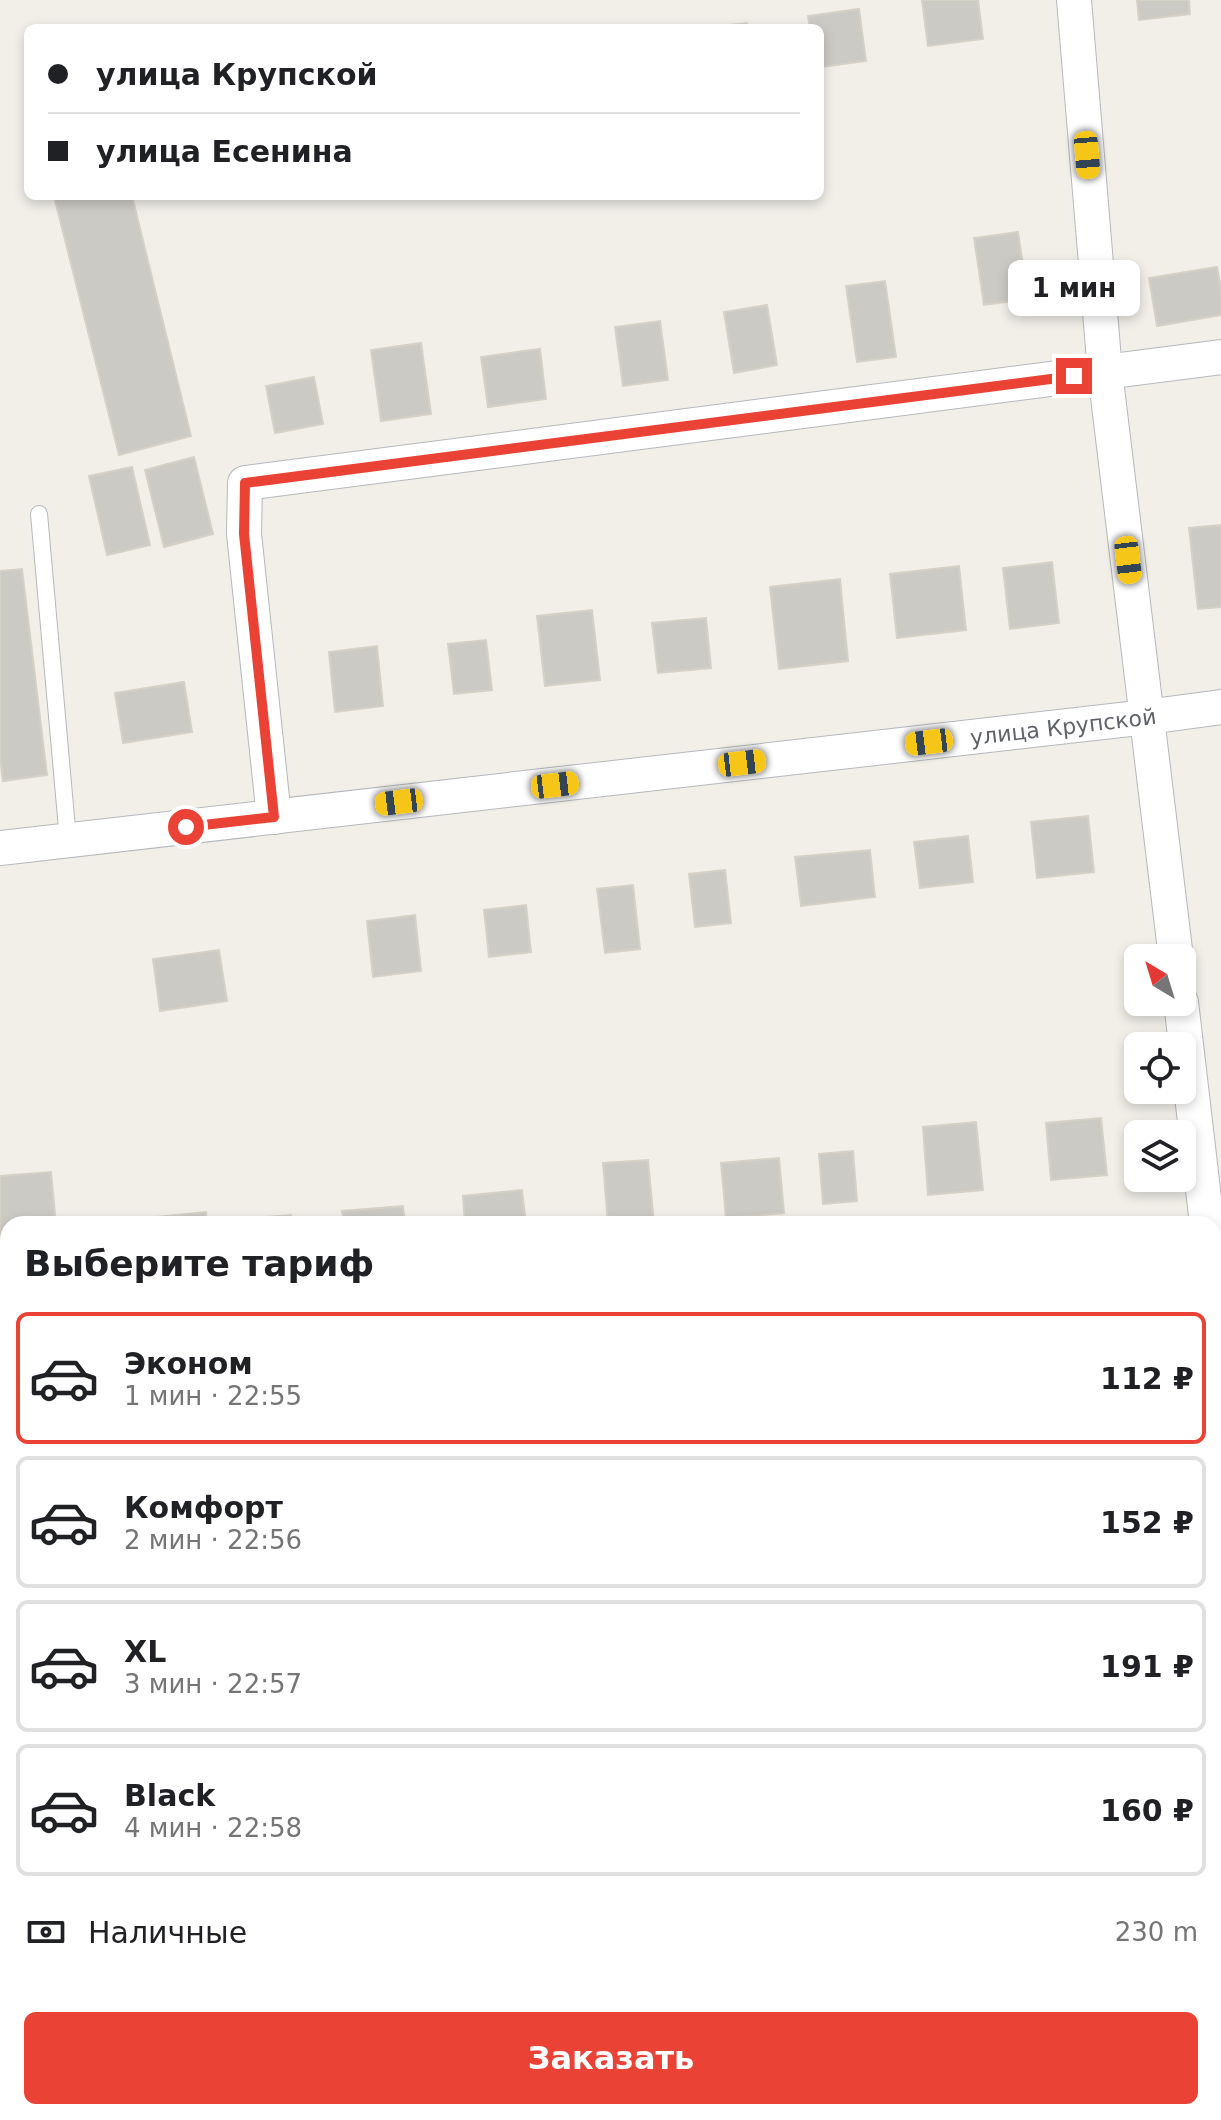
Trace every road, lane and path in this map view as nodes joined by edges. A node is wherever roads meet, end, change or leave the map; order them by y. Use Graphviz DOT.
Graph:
graph roads {
  1 [pos="1074,0"];
  2 [pos="1221,357"];
  3 [pos="1105,372"];
  4 [pos="39,514"];
  5 [pos="1221,707"];
  6 [pos="1147,717"];
  7 [pos="274,817"];
  8 [pos="68,840"];
  9 [pos="0,848"];
  10 [pos="1174,944"];
  11 [pos="1183,1016"];
  12 [pos="1206,1216"];
  1 -- 3 [label="street"];
  2 -- 3 [label="street"];
  3 -- 6 [label="street"];
  3 -- 7 [label="street"];
  4 -- 8 [label="lane"];
  5 -- 6 [label="street, улица Крупской"];
  6 -- 7 [label="street, улица Крупской"];
  6 -- 10 [label="street"];
  7 -- 8 [label="street, улица Крупской"];
  8 -- 9 [label="street, улица Крупской"];
  11 -- 12 [label="street"];
}
